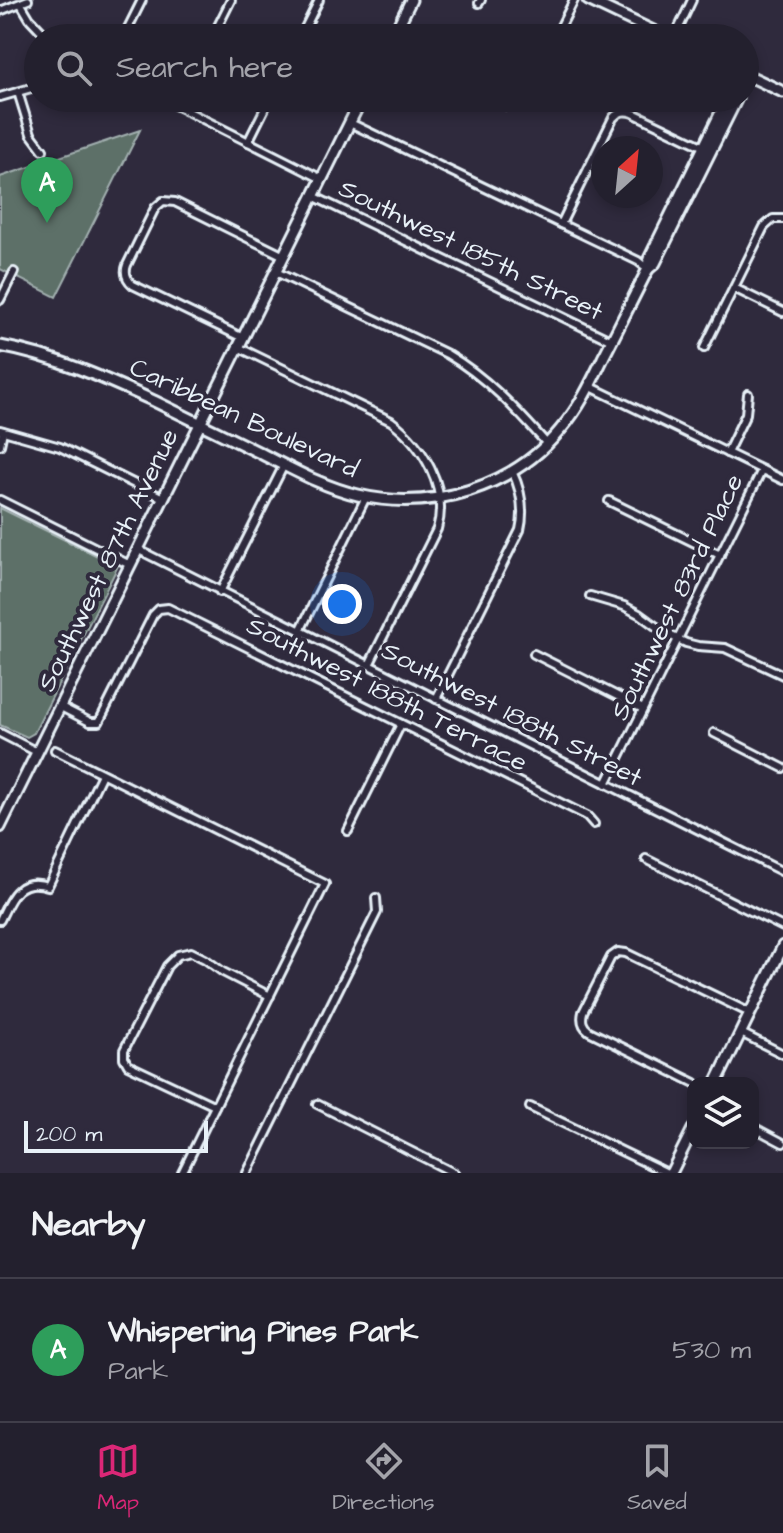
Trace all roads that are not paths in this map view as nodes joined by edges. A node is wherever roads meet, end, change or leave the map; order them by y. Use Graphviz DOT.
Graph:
graph roads {
  1 [pos="142,0"];
  2 [pos="231,0"];
  3 [pos="319,0"];
  4 [pos="411,0"];
  5 [pos="574,0"];
  6 [pos="588,0"];
  7 [pos="692,0"];
  8 [pos="24,2"];
  9 [pos="0,11"];
  10 [pos="35,24"];
  11 [pos="130,24"];
  12 [pos="219,24"];
  13 [pos="307,24"];
  14 [pos="399,24"];
  15 [pos="562,24"];
  16 [pos="640,24"];
  17 [pos="679,24"];
  18 [pos="759,82"];
  19 [pos="24,90"];
  20 [pos="18,92"];
  21 [pos="783,92"];
  22 [pos="0,97"];
  23 [pos="24,111"];
  24 [pos="24,112"];
  25 [pos="196,112"];
  26 [pos="263,112"];
  27 [pos="355,112"];
  28 [pos="620,112"];
  29 [pos="630,112"];
  30 [pos="722,112"];
  31 [pos="729,112"];
  32 [pos="350,123"];
  33 [pos="248,142"];
  34 [pos="707,149"];
  35 [pos="43,150"];
  36 [pos="322,179"];
  37 [pos="313,196"];
  38 [pos="783,219"];
  39 [pos="561,224"];
  40 [pos="284,256"];
  41 [pos="648,269"];
  42 [pos="14,272"];
  43 [pos="276,272"];
  44 [pos="734,288"];
  45 [pos="0,300"];
  46 [pos="783,312"];
  47 [pos="612,341"];
  48 [pos="240,342"];
  49 [pos="0,346"];
  50 [pos="704,348"];
  51 [pos="589,386"];
  52 [pos="748,394"];
  53 [pos="200,423"];
  54 [pos="2,430"];
  55 [pos="547,444"];
  56 [pos="0,445"];
  57 [pos="727,453"];
  58 [pos="284,465"];
  59 [pos="762,470"];
  60 [pos="512,471"];
  61 [pos="783,480"];
  62 [pos="366,497"];
  63 [pos="163,498"];
  64 [pos="438,498"];
  65 [pos="0,500"];
  66 [pos="609,501"];
  67 [pos="137,549"];
  68 [pos="720,555"];
  69 [pos="130,565"];
  70 [pos="220,592"];
  71 [pos="590,596"];
  72 [pos="300,631"];
  73 [pos="678,639"];
  74 [pos="534,654"];
  75 [pos="369,665"];
  76 [pos="783,675"];
  77 [pos="436,699"];
  78 [pos="59,706"];
  79 [pos="643,709"];
  80 [pos="401,724"];
  81 [pos="0,733"];
  82 [pos="714,733"];
  83 [pos="55,750"];
  84 [pos="37,752"];
  85 [pos="783,768"];
  86 [pos="102,774"];
  87 [pos="606,784"];
  88 [pos="2,815"];
  89 [pos="594,824"];
  90 [pos="0,827"];
  91 [pos="348,831"];
  92 [pos="646,859"];
  93 [pos="783,872"];
  94 [pos="376,898"];
  95 [pos="0,920"];
  96 [pos="783,927"];
  97 [pos="783,946"];
  98 [pos="779,964"];
  99 [pos="270,996"];
  100 [pos="750,1013"];
  101 [pos="741,1033"];
  102 [pos="783,1054"];
  103 [pos="719,1077"];
  104 [pos="687,1079"];
  105 [pos="317,1104"];
  106 [pos="215,1106"];
  107 [pos="530,1107"];
  108 [pos="759,1130"];
  109 [pos="687,1140"];
  110 [pos="783,1143"];
  111 [pos="182,1173"];
  112 [pos="247,1173"];
  113 [pos="454,1173"];
  114 [pos="669,1173"];
  1 -- 11 [label="street"];
  2 -- 12 [label="street"];
  3 -- 13 [label="street"];
  4 -- 14 [label="street"];
  5 -- 15 [label="street"];
  6 -- 16 [label="street"];
  7 -- 17 [label="street"];
  8 -- 9 [label="street"];
  8 -- 10 [label="street"];
  18 -- 21 [label="street"];
  19 -- 20 [label="street"];
  20 -- 22 [label="street"];
  20 -- 23 [label="street"];
  24 -- 35 [label="street"];
  25 -- 33 [label="street, Southwest 185th Street"];
  26 -- 33 [label="street"];
  27 -- 32 [label="street, Southwest 87th Avenue"];
  28 -- 39 [label="street"];
  29 -- 34 [label="street"];
  30 -- 34 [label="street"];
  31 -- 34 [label="street"];
  32 -- 36 [label="street, Southwest 87th Avenue"];
  32 -- 39 [label="street"];
  33 -- 36 [label="street, Southwest 185th Street"];
  34 -- 41 [label="street, Caribbean Boulevard"];
  36 -- 37 [label="street, Southwest 87th Avenue"];
  37 -- 40 [label="street, Southwest 87th Avenue"];
  37 -- 47 [label="street, Southwest 185th Street"];
  38 -- 44 [label="street"];
  39 -- 41 [label="street"];
  40 -- 43 [label="street, Southwest 87th Avenue"];
  40 -- 48 [label="street"];
  41 -- 47 [label="street, Caribbean Boulevard"];
  42 -- 45 [label="street"];
  43 -- 48 [label="street, Southwest 87th Avenue"];
  43 -- 55 [label="street"];
  44 -- 46 [label="street"];
  44 -- 50 [label="street"];
  47 -- 51 [label="street, Caribbean Boulevard"];
  48 -- 53 [label="street, Southwest 87th Avenue"];
  48 -- 64 [label="street"];
  49 -- 53 [label="street, Caribbean Boulevard"];
  51 -- 55 [label="street, Caribbean Boulevard"];
  51 -- 57 [label="street"];
  52 -- 57 [label="street, Southwest 83rd Place"];
  53 -- 58 [label="street, Caribbean Boulevard"];
  53 -- 63 [label="street, Southwest 87th Avenue"];
  54 -- 56 [label="street"];
  54 -- 63 [label="street"];
  55 -- 60 [label="street, Caribbean Boulevard"];
  57 -- 59 [label="street"];
  58 -- 62 [label="street, Caribbean Boulevard"];
  58 -- 70 [label="street"];
  59 -- 61 [label="street"];
  59 -- 68 [label="street, Southwest 83rd Place"];
  60 -- 64 [label="street, Caribbean Boulevard"];
  60 -- 77 [label="street"];
  62 -- 64 [label="street, Caribbean Boulevard"];
  62 -- 72 [label="street"];
  63 -- 67 [label="street, Southwest 87th Avenue"];
  64 -- 75 [label="street"];
  65 -- 69 [label="street"];
  66 -- 68 [label="street"];
  67 -- 69 [label="street, Southwest 87th Avenue"];
  67 -- 70 [label="street, Southwest 188th Street"];
  68 -- 73 [label="street, Southwest 83rd Place"];
  69 -- 78 [label="street, Southwest 87th Avenue"];
  70 -- 72 [label="street, Southwest 188th Street"];
  71 -- 73 [label="street"];
  72 -- 75 [label="street, Southwest 188th Street"];
  73 -- 76 [label="street"];
  73 -- 79 [label="street, Southwest 83rd Place"];
  74 -- 79 [label="street"];
  75 -- 77 [label="street, Southwest 188th Street"];
  77 -- 87 [label="street, Southwest 188th Street"];
  78 -- 80 [label="street, Southwest 188th Terrace"];
  78 -- 84 [label="street, Southwest 87th Avenue"];
  79 -- 87 [label="street, Southwest 83rd Place"];
  80 -- 89 [label="street, Southwest 188th Terrace"];
  80 -- 91 [label="street"];
  81 -- 84 [label="street"];
  82 -- 85 [label="street"];
  83 -- 86 [label="street"];
  84 -- 88 [label="street, Southwest 87th Avenue"];
  86 -- 95 [label="street"];
  86 -- 99 [label="street"];
  87 -- 93 [label="street, Southwest 188th Street"];
  88 -- 90 [label="street, Southwest 87th Avenue"];
  92 -- 96 [label="street"];
  94 -- 112 [label="street"];
  97 -- 98 [label="street"];
  98 -- 100 [label="street"];
  99 -- 106 [label="street"];
  99 -- 106 [label="street"];
  100 -- 101 [label="street"];
  100 -- 104 [label="street"];
  101 -- 102 [label="street"];
  101 -- 103 [label="street"];
  105 -- 113 [label="street"];
  106 -- 111 [label="street"];
  107 -- 114 [label="street"];
  108 -- 110 [label="street"];
  109 -- 114 [label="street"];
}
